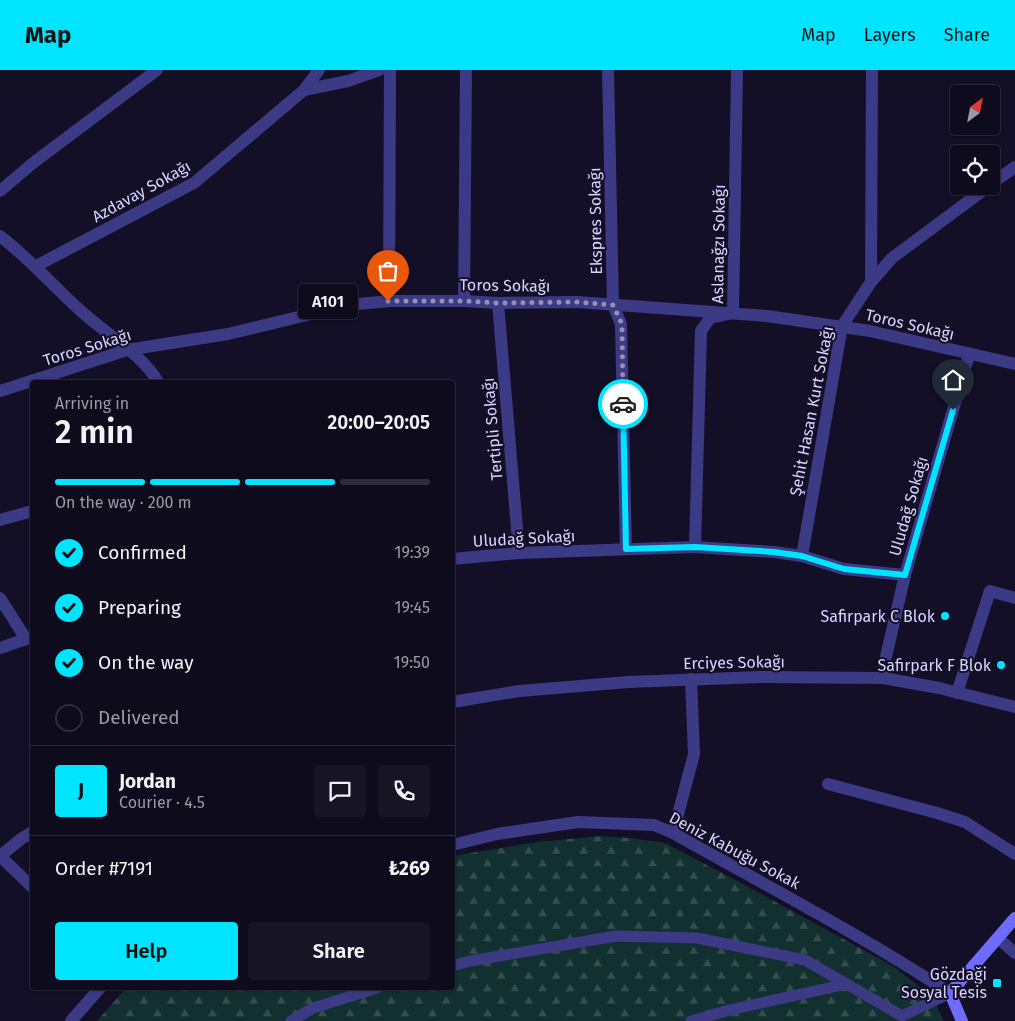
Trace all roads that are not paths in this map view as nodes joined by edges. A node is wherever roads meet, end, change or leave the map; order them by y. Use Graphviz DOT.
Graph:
graph roads {
  1 [pos="157,70"];
  2 [pos="319,70"];
  3 [pos="380,70"];
  4 [pos="390,70"];
  5 [pos="466,70"];
  6 [pos="608,70"];
  7 [pos="737,70"];
  8 [pos="872,70"];
  9 [pos="304,90"];
  10 [pos="1015,167"];
  11 [pos="1000,178"];
  12 [pos="0,191"];
  13 [pos="977,195"];
  14 [pos="0,236"];
  15 [pos="36,266"];
  16 [pos="871,282"];
  17 [pos="388,301"];
  18 [pos="464,301"];
  19 [pos="498,303"];
  20 [pos="613,305"];
  21 [pos="733,313"];
  22 [pos="842,326"];
  23 [pos="127,350"];
  24 [pos="970,354"];
  25 [pos="1015,364"];
  26 [pos="34,380"];
  27 [pos="157,380"];
  28 [pos="30,381"];
  29 [pos="0,391"];
  30 [pos="30,512"];
  31 [pos="0,520"];
  32 [pos="695,547"];
  33 [pos="626,549"];
  34 [pos="519,553"];
  35 [pos="802,556"];
  36 [pos="455,559"];
  37 [pos="905,575"];
  38 [pos="0,598"];
  39 [pos="1015,598"];
  40 [pos="29,638"];
  41 [pos="0,648"];
  42 [pos="883,678"];
  43 [pos="691,679"];
  44 [pos="957,693"];
  45 [pos="455,702"];
  46 [pos="1015,707"];
  47 [pos="828,784"];
  48 [pos="674,833"];
  49 [pos="30,834"];
  50 [pos="455,844"];
  51 [pos="1015,854"];
  52 [pos="0,856"];
  53 [pos="30,885"];
  54 [pos="1015,918"];
  55 [pos="998,938"];
  56 [pos="1015,953"];
  57 [pos="455,965"];
  58 [pos="847,984"];
  59 [pos="98,990"];
  60 [pos="370,990"];
  61 [pos="950,993"];
  62 [pos="902,1019"];
  63 [pos="72,1021"];
  64 [pos="291,1021"];
  65 [pos="691,1021"];
  66 [pos="962,1021"];
  1 -- 12 [label="street"];
  2 -- 9 [label="street, Azdavay Sokağı"];
  3 -- 9 [label="street"];
  4 -- 17 [label="street"];
  5 -- 18 [label="street"];
  6 -- 20 [label="street, Ekspres Sokağı"];
  7 -- 21 [label="street, Aslanağzı Sokağı"];
  8 -- 16 [label="street"];
  9 -- 15 [label="street, Azdavay Sokağı"];
  10 -- 11 [label="street, Şehit Hasan Kurt Sokağı"];
  13 -- 16 [label="street, Şehit Hasan Kurt Sokağı"];
  14 -- 15 [label="street"];
  15 -- 23 [label="street"];
  16 -- 22 [label="street, Şehit Hasan Kurt Sokağı"];
  17 -- 18 [label="street, Toros Sokağı"];
  17 -- 23 [label="street, Toros Sokağı"];
  18 -- 19 [label="street, Toros Sokağı"];
  19 -- 20 [label="street, Toros Sokağı"];
  19 -- 34 [label="street, Tertipli Sokağı"];
  20 -- 21 [label="street, Toros Sokağı"];
  20 -- 33 [label="street, Ekspres Sokağı"];
  21 -- 22 [label="street, Toros Sokağı"];
  21 -- 32 [label="street, Aslanağzı Sokağı"];
  22 -- 24 [label="street, Toros Sokağı"];
  22 -- 35 [label="street, Şehit Hasan Kurt Sokağı"];
  23 -- 26 [label="street, Toros Sokağı"];
  23 -- 27 [label="street"];
  24 -- 25 [label="street, Toros Sokağı"];
  24 -- 37 [label="street, Uludağ Sokağı"];
  28 -- 29 [label="street, Toros Sokağı"];
  30 -- 31 [label="street"];
  32 -- 33 [label="street, Uludağ Sokağı"];
  32 -- 35 [label="street, Uludağ Sokağı"];
  33 -- 34 [label="street, Uludağ Sokağı"];
  34 -- 36 [label="street, Uludağ Sokağı"];
  35 -- 37 [label="street, Uludağ Sokağı"];
  37 -- 42 [label="street"];
  38 -- 40 [label="street"];
  39 -- 44 [label="street"];
  40 -- 41 [label="street"];
  42 -- 43 [label="street, Erciyes Sokağı"];
  42 -- 44 [label="street, Erciyes Sokağı"];
  43 -- 45 [label="street, Erciyes Sokağı"];
  43 -- 48 [label="street"];
  44 -- 46 [label="street, Erciyes Sokağı"];
  47 -- 51 [label="street"];
  48 -- 50 [label="street, Deniz Kabuğu Sokak"];
  48 -- 61 [label="street, Deniz Kabuğu Sokak"];
  49 -- 52 [label="street"];
  52 -- 53 [label="street"];
  54 -- 55 [label="street"];
  55 -- 56 [label="street"];
  55 -- 61 [label="street"];
  57 -- 58 [label="lane"];
  58 -- 62 [label="lane"];
  58 -- 65 [label="lane"];
  59 -- 63 [label="street"];
  60 -- 64 [label="lane"];
  61 -- 62 [label="lane"];
  61 -- 66 [label="street"];
}
